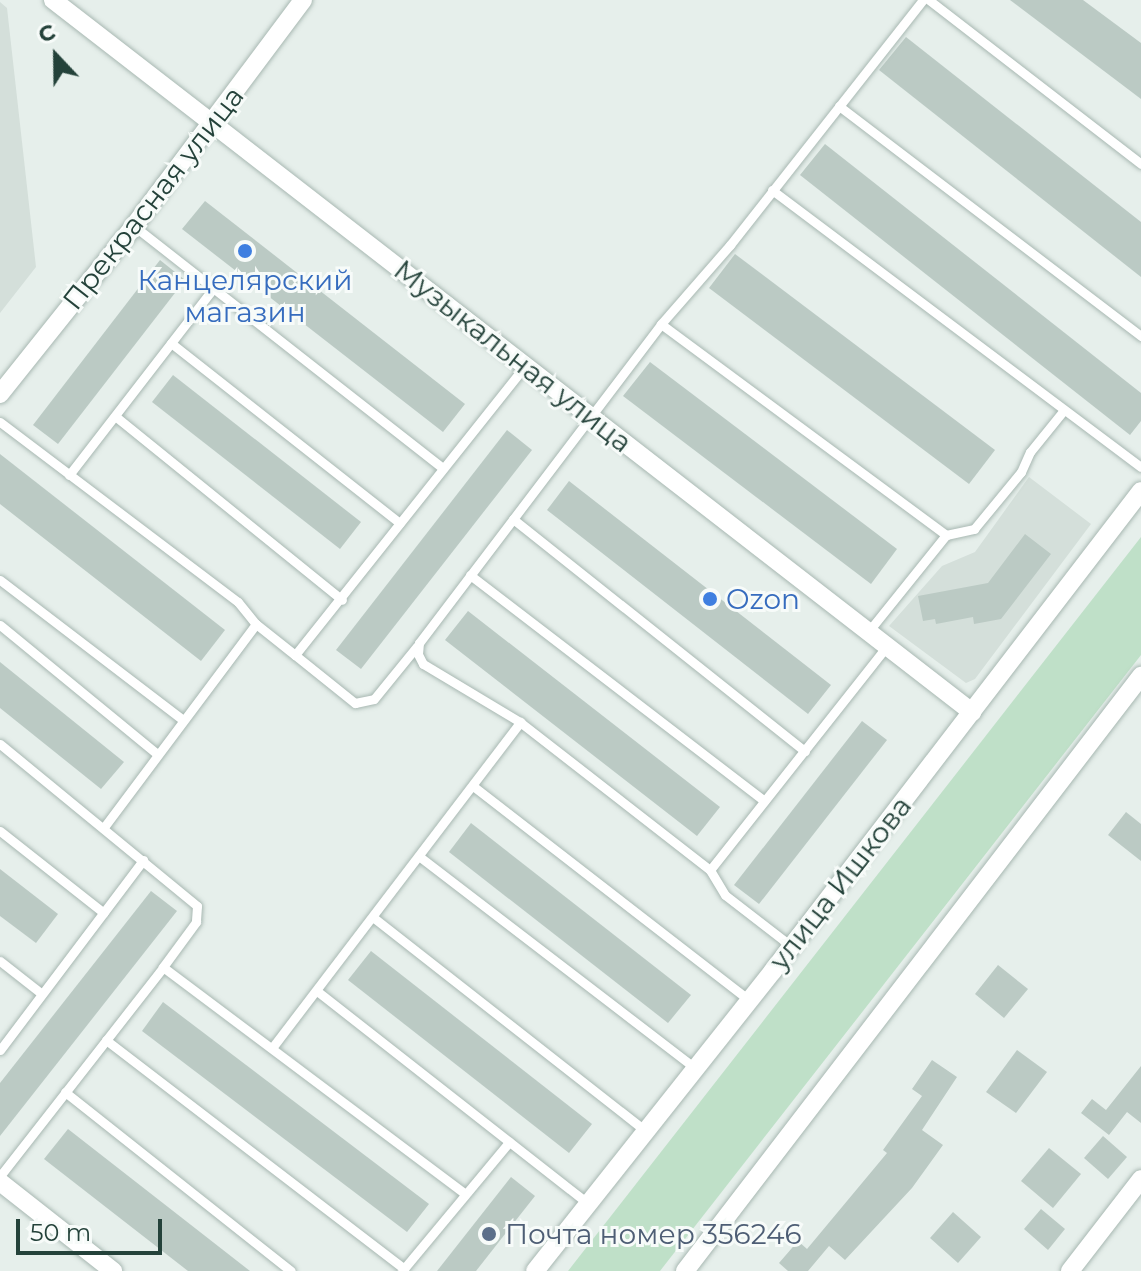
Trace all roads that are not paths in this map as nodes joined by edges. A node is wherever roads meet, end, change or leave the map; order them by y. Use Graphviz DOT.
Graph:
graph roads {
  1 [pos="53,0"];
  2 [pos="303,0"];
  3 [pos="923,0"];
  4 [pos="929,0"];
  5 [pos="839,106"];
  6 [pos="212,123"];
  7 [pos="1141,164"];
  8 [pos="772,190"];
  9 [pos="134,226"];
  10 [pos="213,289"];
  11 [pos="661,324"];
  12 [pos="1141,336"];
  13 [pos="171,343"];
  14 [pos="526,365"];
  15 [pos="0,394"];
  16 [pos="1064,410"];
  17 [pos="115,416"];
  18 [pos="591,417"];
  19 [pos="0,422"];
  20 [pos="1141,467"];
  21 [pos="443,468"];
  22 [pos="69,475"];
  23 [pos="1141,491"];
  24 [pos="513,519"];
  25 [pos="400,523"];
  26 [pos="946,535"];
  27 [pos="470,575"];
  28 [pos="0,580"];
  29 [pos="342,600"];
  30 [pos="256,624"];
  31 [pos="0,625"];
  32 [pos="868,632"];
  33 [pos="419,643"];
  34 [pos="886,647"];
  35 [pos="295,655"];
  36 [pos="1141,676"];
  37 [pos="972,712"];
  38 [pos="182,719"];
  39 [pos="520,722"];
  40 [pos="0,744"];
  41 [pos="805,751"];
  42 [pos="157,754"];
  43 [pos="473,786"];
  44 [pos="764,801"];
  45 [pos="104,827"];
  46 [pos="0,831"];
  47 [pos="420,857"];
  48 [pos="143,860"];
  49 [pos="710,870"];
  50 [pos="104,913"];
  51 [pos="374,918"];
  52 [pos="791,946"];
  53 [pos="0,961"];
  54 [pos="163,967"];
  55 [pos="317,991"];
  56 [pos="42,994"];
  57 [pos="749,1000"];
  58 [pos="106,1040"];
  59 [pos="1,1048"];
  60 [pos="272,1048"];
  61 [pos="695,1068"];
  62 [pos="65,1092"];
  63 [pos="647,1132"];
  64 [pos="509,1142"];
  65 [pos="0,1176"];
  66 [pos="1141,1179"];
  67 [pos="0,1182"];
  68 [pos="465,1194"];
  69 [pos="589,1204"];
  70 [pos="403,1270"];
  71 [pos="113,1271"];
  72 [pos="291,1271"];
  73 [pos="535,1271"];
  74 [pos="685,1271"];
  75 [pos="1070,1271"];
  1 -- 6 [label="street, Музыкальная улица"];
  2 -- 6 [label="street, Прекрасная улица"];
  3 -- 5 [label="lane"];
  4 -- 7 [label="lane"];
  5 -- 8 [label="lane"];
  5 -- 12 [label="lane"];
  6 -- 9 [label="street, Прекрасная улица"];
  6 -- 14 [label="street, Музыкальная улица"];
  8 -- 11 [label="lane"];
  8 -- 16 [label="lane"];
  9 -- 10 [label="lane"];
  9 -- 15 [label="street, Прекрасная улица"];
  10 -- 13 [label="lane"];
  10 -- 21 [label="lane"];
  11 -- 18 [label="lane"];
  11 -- 26 [label="lane"];
  13 -- 17 [label="lane"];
  13 -- 25 [label="lane"];
  14 -- 18 [label="street, Музыкальная улица"];
  14 -- 21 [label="lane"];
  16 -- 20 [label="lane"];
  16 -- 26 [label="lane"];
  17 -- 22 [label="lane"];
  17 -- 29 [label="lane"];
  18 -- 24 [label="lane"];
  18 -- 32 [label="street, Музыкальная улица"];
  19 -- 22 [label="lane"];
  21 -- 25 [label="lane"];
  22 -- 30 [label="lane"];
  23 -- 37 [label="street, улица Ишкова"];
  24 -- 27 [label="lane"];
  24 -- 41 [label="lane"];
  25 -- 29 [label="lane"];
  26 -- 32 [label="lane"];
  27 -- 33 [label="lane"];
  27 -- 44 [label="lane"];
  28 -- 38 [label="lane"];
  29 -- 35 [label="lane"];
  30 -- 35 [label="lane"];
  30 -- 38 [label="lane"];
  31 -- 42 [label="lane"];
  32 -- 34 [label="street, Музыкальная улица"];
  33 -- 35 [label="lane"];
  33 -- 39 [label="lane"];
  34 -- 37 [label="street, Музыкальная улица"];
  34 -- 41 [label="lane"];
  36 -- 74 [label="street"];
  37 -- 52 [label="street, улица Ишкова"];
  38 -- 42 [label="lane"];
  39 -- 43 [label="lane"];
  39 -- 49 [label="lane"];
  40 -- 45 [label="lane"];
  41 -- 44 [label="lane"];
  42 -- 45 [label="lane"];
  43 -- 47 [label="lane"];
  43 -- 57 [label="lane"];
  44 -- 49 [label="lane"];
  45 -- 48 [label="lane"];
  46 -- 50 [label="lane"];
  47 -- 51 [label="lane"];
  47 -- 61 [label="lane"];
  48 -- 50 [label="lane"];
  48 -- 54 [label="lane"];
  49 -- 52 [label="lane"];
  50 -- 56 [label="lane"];
  51 -- 55 [label="lane"];
  51 -- 63 [label="lane"];
  52 -- 57 [label="street, улица Ишкова"];
  53 -- 56 [label="lane"];
  54 -- 58 [label="lane"];
  54 -- 60 [label="lane"];
  55 -- 60 [label="lane"];
  55 -- 64 [label="lane"];
  56 -- 59 [label="lane"];
  57 -- 61 [label="street, улица Ишкова"];
  58 -- 62 [label="lane"];
  58 -- 70 [label="lane"];
  60 -- 68 [label="lane"];
  61 -- 63 [label="street, улица Ишкова"];
  62 -- 65 [label="lane"];
  62 -- 72 [label="lane"];
  63 -- 69 [label="street, улица Ишкова"];
  64 -- 68 [label="lane"];
  64 -- 69 [label="lane"];
  66 -- 75 [label="street"];
  67 -- 71 [label="street"];
  68 -- 70 [label="lane"];
  69 -- 73 [label="street, улица Ишкова"];
}
